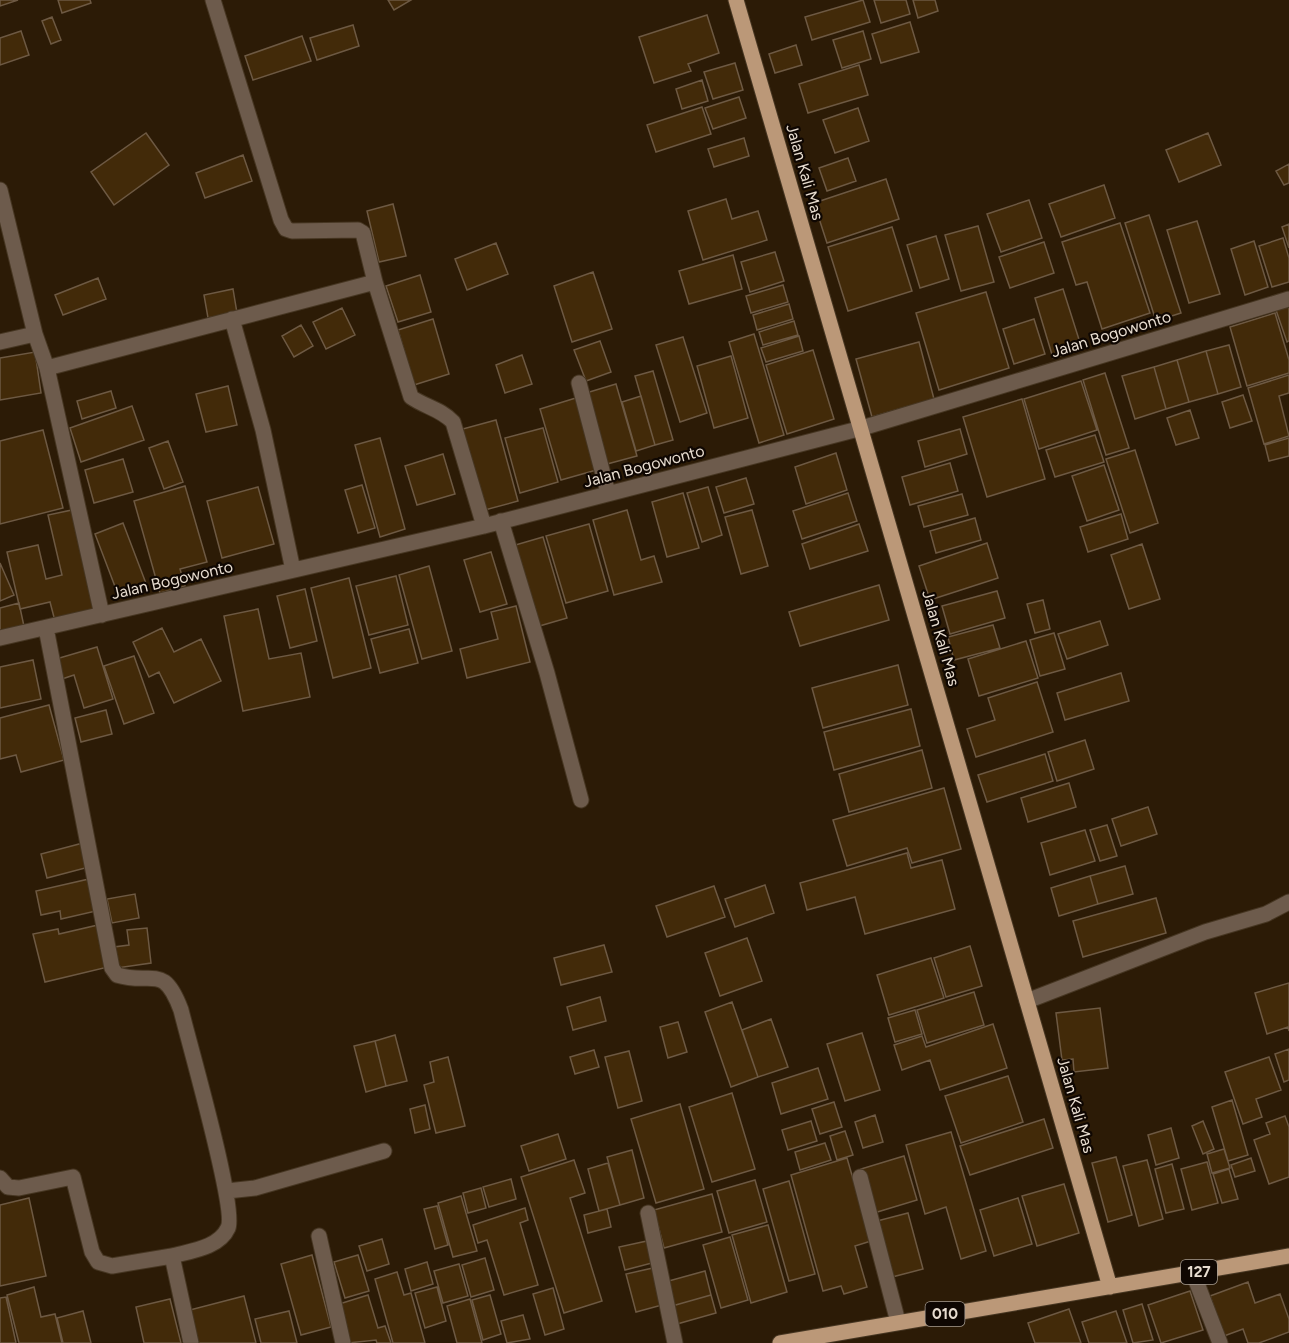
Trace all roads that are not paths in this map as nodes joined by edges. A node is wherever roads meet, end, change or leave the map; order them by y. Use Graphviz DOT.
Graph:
graph roads {
  1 [pos="213,0"];
  2 [pos="736,0"];
  3 [pos="0,190"];
  4 [pos="375,282"];
  5 [pos="1289,299"];
  6 [pos="232,319"];
  7 [pos="35,334"];
  8 [pos="0,342"];
  9 [pos="47,368"];
  10 [pos="579,382"];
  11 [pos="862,428"];
  12 [pos="608,494"];
  13 [pos="501,521"];
  14 [pos="484,526"];
  15 [pos="293,570"];
  16 [pos="102,615"];
  17 [pos="46,628"];
  18 [pos="0,638"];
  19 [pos="581,800"];
  20 [pos="1289,902"];
  21 [pos="1027,1001"];
  22 [pos="384,1151"];
  23 [pos="861,1177"];
  24 [pos="0,1178"];
  25 [pos="227,1191"];
  26 [pos="648,1213"];
  27 [pos="319,1236"];
  28 [pos="172,1256"];
  29 [pos="1289,1256"];
  30 [pos="1193,1273"];
  31 [pos="1110,1287"];
  32 [pos="898,1322"];
  33 [pos="191,1343"];
  34 [pos="343,1343"];
  35 [pos="675,1343"];
  36 [pos="780,1343"];
  37 [pos="1220,1343"];
  1 -- 4 [label="street"];
  2 -- 11 [label="main road, Jalan Kali Mas"];
  3 -- 7 [label="street"];
  4 -- 6 [label="street"];
  4 -- 14 [label="street"];
  5 -- 11 [label="street, Jalan Bogowonto"];
  6 -- 9 [label="street"];
  6 -- 15 [label="street"];
  7 -- 8 [label="street"];
  7 -- 9 [label="street"];
  9 -- 16 [label="street"];
  10 -- 12 [label="street"];
  11 -- 12 [label="street, Jalan Bogowonto"];
  11 -- 21 [label="main road, Jalan Kali Mas"];
  12 -- 13 [label="street, Jalan Bogowonto"];
  13 -- 14 [label="street, Jalan Bogowonto"];
  13 -- 19 [label="street"];
  14 -- 15 [label="street, Jalan Bogowonto"];
  15 -- 16 [label="street, Jalan Bogowonto"];
  16 -- 17 [label="street, Jalan Bogowonto"];
  17 -- 18 [label="street, Jalan Bogowonto"];
  17 -- 25 [label="street"];
  20 -- 21 [label="street"];
  21 -- 31 [label="main road, Jalan Kali Mas"];
  22 -- 25 [label="street"];
  23 -- 32 [label="street"];
  24 -- 28 [label="street"];
  25 -- 28 [label="street"];
  26 -- 35 [label="street"];
  27 -- 34 [label="street"];
  28 -- 33 [label="street"];
  29 -- 30 [label="main road, 127"];
  30 -- 31 [label="main road, 127"];
  30 -- 37 [label="street"];
  31 -- 32 [label="main road, 010"];
  32 -- 36 [label="main road, 010"];
}
